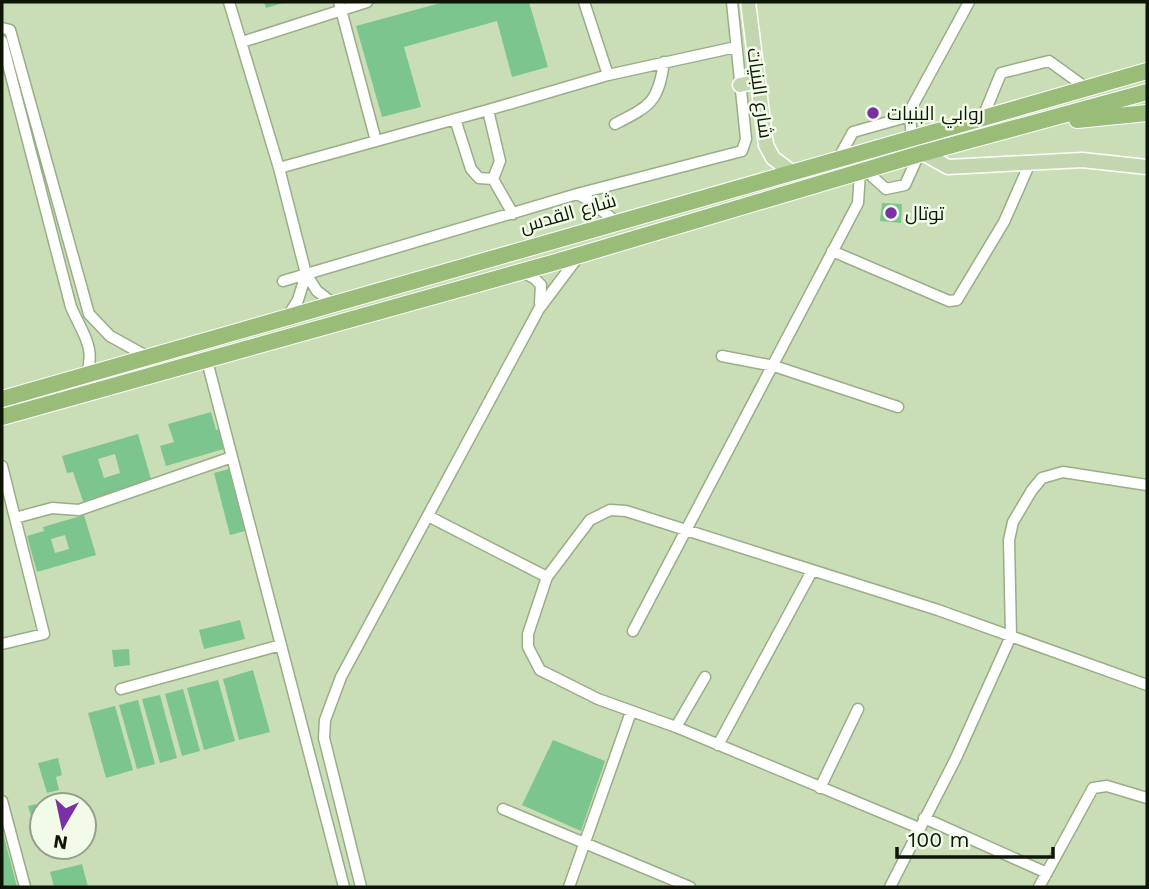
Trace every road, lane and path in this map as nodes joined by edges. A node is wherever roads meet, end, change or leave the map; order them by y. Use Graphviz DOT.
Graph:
graph roads {
  1 [pos="229,2"];
  2 [pos="367,2"];
  3 [pos="584,2"];
  4 [pos="732,2"];
  5 [pos="748,2"];
  6 [pos="970,2"];
  7 [pos="340,5"];
  8 [pos="2,28"];
  9 [pos="2,41"];
  10 [pos="242,42"];
  11 [pos="736,47"];
  12 [pos="1147,60"];
  13 [pos="663,62"];
  14 [pos="1147,71"];
  15 [pos="608,75"];
  16 [pos="758,81"];
  17 [pos="1107,82"];
  18 [pos="740,85"];
  19 [pos="1085,87"];
  20 [pos="1147,92"];
  21 [pos="488,110"];
  22 [pos="1147,113"];
  23 [pos="910,116"];
  24 [pos="983,117"];
  25 [pos="455,119"];
  26 [pos="615,124"];
  27 [pos="1025,125"];
  28 [pos="912,138"];
  29 [pos="376,141"];
  30 [pos="921,154"];
  31 [pos="838,159"];
  32 [pos="1030,163"];
  33 [pos="1147,167"];
  34 [pos="279,168"];
  35 [pos="863,172"];
  36 [pos="793,173"];
  37 [pos="493,179"];
  38 [pos="577,194"];
  39 [pos="513,214"];
  40 [pos="615,221"];
  41 [pos="832,251"];
  42 [pos="581,255"];
  43 [pos="522,272"];
  44 [pos="306,274"];
  45 [pos="283,281"];
  46 [pos="334,304"];
  47 [pos="539,309"];
  48 [pos="288,316"];
  49 [pos="148,356"];
  50 [pos="722,356"];
  51 [pos="207,361"];
  52 [pos="774,366"];
  53 [pos="86,375"];
  54 [pos="2,399"];
  55 [pos="898,407"];
  56 [pos="2,417"];
  57 [pos="232,457"];
  58 [pos="2,466"];
  59 [pos="1147,485"];
  60 [pos="430,517"];
  61 [pos="15,518"];
  62 [pos="684,531"];
  63 [pos="812,571"];
  64 [pos="547,577"];
  65 [pos="633,631"];
  66 [pos="1012,636"];
  67 [pos="2,645"];
  68 [pos="281,645"];
  69 [pos="705,677"];
  70 [pos="1147,685"];
  71 [pos="121,689"];
  72 [pos="859,709"];
  73 [pos="631,712"];
  74 [pos="676,727"];
  75 [pos="718,745"];
  76 [pos="820,788"];
  77 [pos="1147,798"];
  78 [pos="2,802"];
  79 [pos="503,808"];
  80 [pos="922,823"];
  81 [pos="584,845"];
  82 [pos="1046,873"];
  83 [pos="25,887"];
  84 [pos="344,887"];
  85 [pos="361,887"];
  86 [pos="569,887"];
  87 [pos="690,887"];
  88 [pos="890,887"];
  89 [pos="1039,887"];
  1 -- 10 [label="street"];
  2 -- 7 [label="street"];
  3 -- 15 [label="street"];
  4 -- 11 [label="street"];
  5 -- 16 [label="main road, شارع البنيات"];
  6 -- 23 [label="street"];
  7 -- 10 [label="street"];
  7 -- 29 [label="street"];
  8 -- 49 [label="street"];
  9 -- 53 [label="street"];
  10 -- 34 [label="street"];
  11 -- 13 [label="street"];
  11 -- 18 [label="street"];
  12 -- 17 [label="highway"];
  13 -- 15 [label="street"];
  13 -- 26 [label="street"];
  14 -- 17 [label="highway, شارع القدس"];
  15 -- 21 [label="street"];
  16 -- 18 [label="main road"];
  16 -- 36 [label="main road, شارع البنيات"];
  17 -- 19 [label="highway, شارع القدس"];
  18 -- 38 [label="street"];
  19 -- 24 [label="highway, شارع القدس"];
  19 -- 24 [label="street"];
  20 -- 27 [label="highway"];
  21 -- 25 [label="street"];
  21 -- 37 [label="street"];
  22 -- 27 [label="highway"];
  23 -- 28 [label="street"];
  23 -- 31 [label="street"];
  24 -- 28 [label="highway, شارع القدس"];
  25 -- 29 [label="street"];
  25 -- 37 [label="street"];
  27 -- 30 [label="highway"];
  28 -- 31 [label="highway, شارع القدس"];
  29 -- 34 [label="street"];
  30 -- 32 [label="main road"];
  30 -- 35 [label="highway"];
  30 -- 35 [label="street"];
  31 -- 36 [label="highway, شارع القدس"];
  32 -- 33 [label="main road"];
  32 -- 41 [label="street"];
  34 -- 44 [label="street"];
  35 -- 41 [label="street"];
  35 -- 42 [label="highway"];
  36 -- 40 [label="highway, شارع القدس"];
  37 -- 39 [label="street"];
  38 -- 39 [label="street"];
  38 -- 40 [label="street"];
  39 -- 44 [label="street"];
  40 -- 46 [label="highway, شارع القدس"];
  41 -- 52 [label="street"];
  42 -- 43 [label="highway"];
  42 -- 47 [label="street"];
  43 -- 47 [label="street"];
  43 -- 51 [label="highway"];
  44 -- 45 [label="street"];
  44 -- 46 [label="street"];
  44 -- 48 [label="street"];
  46 -- 48 [label="highway, شارع القدس"];
  47 -- 60 [label="street"];
  48 -- 49 [label="highway, شارع القدس"];
  49 -- 53 [label="highway, شارع القدس"];
  50 -- 52 [label="street"];
  51 -- 56 [label="highway"];
  51 -- 57 [label="street"];
  52 -- 55 [label="street"];
  52 -- 62 [label="street"];
  53 -- 54 [label="highway, شارع القدس"];
  57 -- 61 [label="street"];
  57 -- 68 [label="street"];
  58 -- 61 [label="street"];
  59 -- 66 [label="street"];
  60 -- 64 [label="street"];
  60 -- 85 [label="street"];
  61 -- 67 [label="street"];
  62 -- 63 [label="street"];
  62 -- 64 [label="street"];
  62 -- 65 [label="street"];
  63 -- 66 [label="street"];
  63 -- 75 [label="street"];
  64 -- 73 [label="street"];
  66 -- 70 [label="street"];
  66 -- 80 [label="street"];
  68 -- 71 [label="street"];
  68 -- 84 [label="street"];
  69 -- 74 [label="street"];
  72 -- 76 [label="street"];
  73 -- 74 [label="street"];
  73 -- 81 [label="street"];
  74 -- 75 [label="street"];
  75 -- 76 [label="street"];
  76 -- 80 [label="street"];
  77 -- 82 [label="street"];
  78 -- 83 [label="street"];
  79 -- 81 [label="street"];
  80 -- 82 [label="street"];
  80 -- 88 [label="street"];
  81 -- 86 [label="street"];
  81 -- 87 [label="street"];
  82 -- 89 [label="street"];
}
